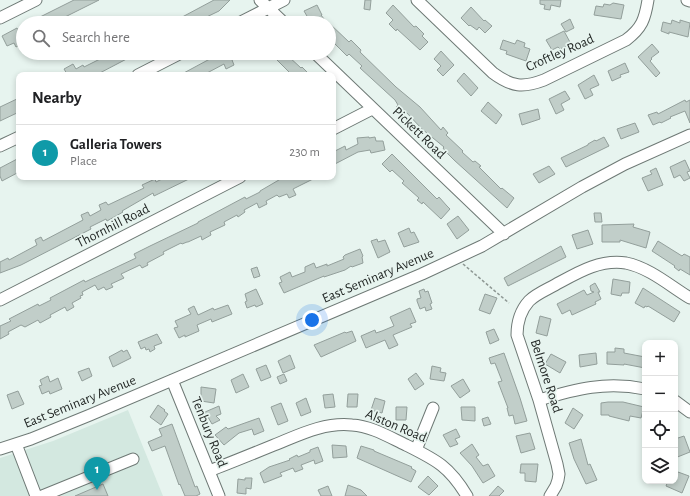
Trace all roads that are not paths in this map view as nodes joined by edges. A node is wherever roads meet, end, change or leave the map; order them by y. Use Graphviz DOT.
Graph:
graph roads {
  1 [pos="36,0"];
  2 [pos="260,0"];
  3 [pos="284,0"];
  4 [pos="417,0"];
  5 [pos="648,0"];
  6 [pos="687,0"];
  7 [pos="690,1"];
  8 [pos="268,8"];
  9 [pos="253,16"];
  10 [pos="277,16"];
  11 [pos="0,18"];
  12 [pos="167,60"];
  13 [pos="322,60"];
  14 [pos="144,72"];
  15 [pos="335,72"];
  16 [pos="336,73"];
  17 [pos="372,108"];
  18 [pos="336,127"];
  19 [pos="690,135"];
  20 [pos="16,138"];
  21 [pos="0,146"];
  22 [pos="234,180"];
  23 [pos="504,234"];
  24 [pos="690,298"];
  25 [pos="0,300"];
  26 [pos="172,380"];
  27 [pos="642,389"];
  28 [pos="539,400"];
  29 [pos="678,403"];
  30 [pos="433,408"];
  31 [pos="690,412"];
  32 [pos="16,444"];
  33 [pos="0,449"];
  34 [pos="416,450"];
  35 [pos="133,459"];
  36 [pos="209,471"];
  37 [pos="36,496"];
  38 [pos="42,496"];
  39 [pos="219,496"];
  40 [pos="467,496"];
  41 [pos="550,496"];
  1 -- 11 [label="street"];
  2 -- 8 [label="street"];
  3 -- 8 [label="street"];
  4 -- 5 [label="street, Croftley Road"];
  6 -- 7 [label="street"];
  8 -- 9 [label="street"];
  8 -- 10 [label="street"];
  12 -- 14 [label="street"];
  13 -- 15 [label="street, Pickett Road"];
  16 -- 17 [label="street, Pickett Road"];
  17 -- 18 [label="street"];
  17 -- 23 [label="street, Pickett Road"];
  19 -- 23 [label="street, East Seminary Avenue"];
  20 -- 21 [label="street"];
  22 -- 25 [label="street, Thornhill Road"];
  23 -- 26 [label="street, East Seminary Avenue"];
  24 -- 28 [label="street, Belmore Road"];
  26 -- 32 [label="street, East Seminary Avenue"];
  26 -- 36 [label="street, Tenbury Road"];
  27 -- 28 [label="street"];
  28 -- 41 [label="street, Belmore Road"];
  29 -- 31 [label="street"];
  30 -- 34 [label="street"];
  32 -- 33 [label="street, East Seminary Avenue"];
  32 -- 37 [label="street"];
  34 -- 36 [label="street, Alston Road"];
  34 -- 40 [label="street, Alston Road"];
  35 -- 38 [label="street"];
  36 -- 39 [label="street, Tenbury Road"];
}
